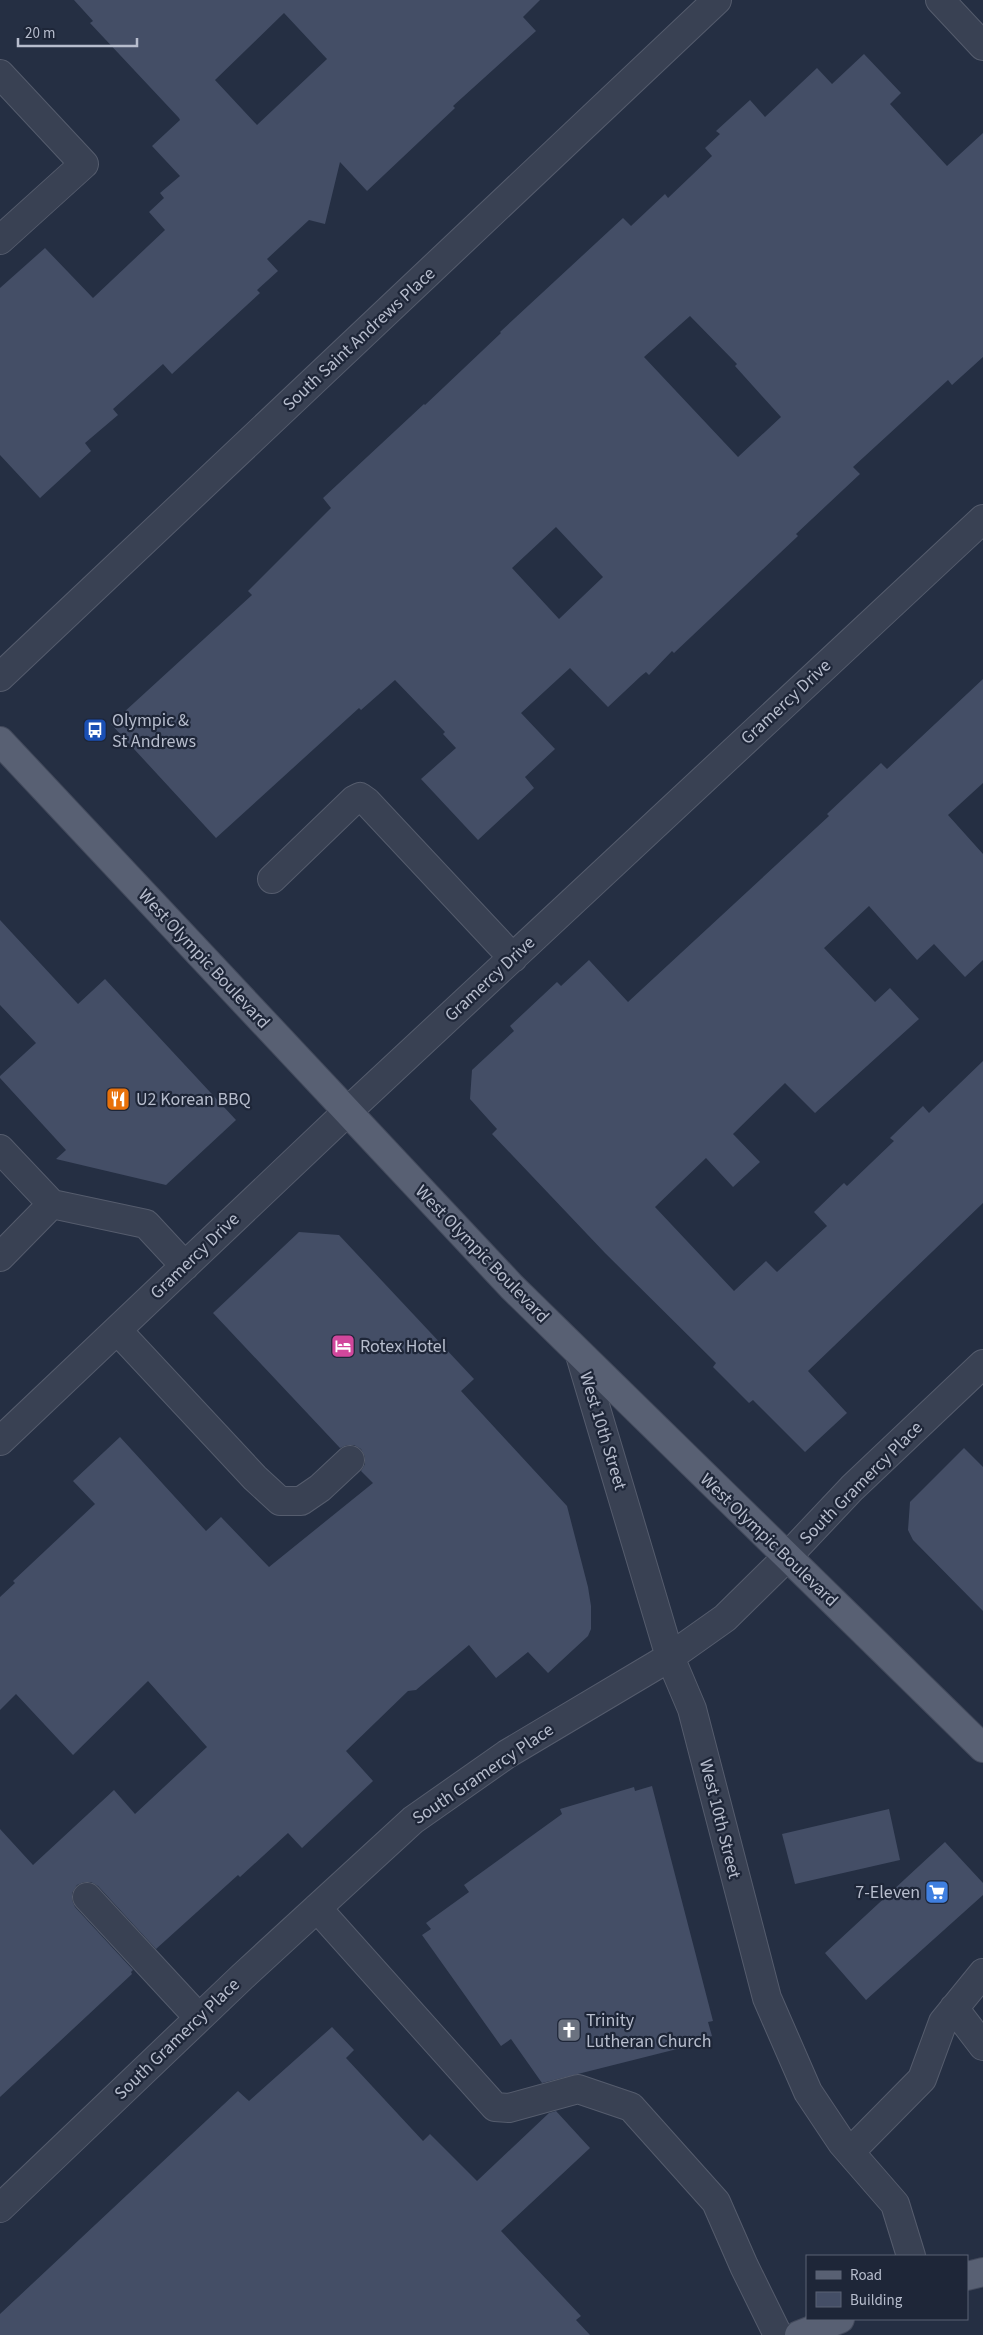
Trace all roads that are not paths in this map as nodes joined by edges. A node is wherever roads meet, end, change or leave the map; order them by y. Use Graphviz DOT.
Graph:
graph roads {
  1 [pos="717,0"];
  2 [pos="940,0"];
  3 [pos="983,46"];
  4 [pos="0,74"];
  5 [pos="0,240"];
  6 [pos="983,519"];
  7 [pos="0,677"];
  8 [pos="0,742"];
  9 [pos="272,879"];
  10 [pos="513,958"];
  11 [pos="348,1111"];
  12 [pos="0,1149"];
  13 [pos="52,1204"];
  14 [pos="0,1257"];
  15 [pos="185,1266"];
  16 [pos="117,1330"];
  17 [pos="580,1355"];
  18 [pos="983,1364"];
  19 [pos="0,1441"];
  20 [pos="350,1460"];
  21 [pos="787,1557"];
  22 [pos="670,1657"];
  23 [pos="983,1748"];
  24 [pos="87,1897"];
  25 [pos="317,1908"];
  26 [pos="983,1973"];
  27 [pos="954,2008"];
  28 [pos="199,2018"];
  29 [pos="983,2046"];
  30 [pos="850,2152"];
  31 [pos="0,2208"];
  32 [pos="911,2255"];
  33 [pos="983,2272"];
  34 [pos="968,2276"];
  35 [pos="838,2320"];
  36 [pos="778,2335"];
  37 [pos="800,2335"];
  1 -- 7 [label="street, South Saint Andrews Place"];
  2 -- 3 [label="street"];
  4 -- 5 [label="street"];
  6 -- 10 [label="street, Gramercy Drive"];
  8 -- 11 [label="main road, West Olympic Boulevard"];
  9 -- 10 [label="street"];
  10 -- 11 [label="street, Gramercy Drive"];
  11 -- 15 [label="street, Gramercy Drive"];
  11 -- 17 [label="main road, West Olympic Boulevard"];
  12 -- 13 [label="street"];
  13 -- 14 [label="street"];
  13 -- 15 [label="street"];
  15 -- 16 [label="street, Gramercy Drive"];
  16 -- 19 [label="street, Gramercy Drive"];
  16 -- 20 [label="street"];
  17 -- 21 [label="main road, West Olympic Boulevard"];
  17 -- 22 [label="street, West 10th Street"];
  18 -- 21 [label="street, South Gramercy Place"];
  21 -- 22 [label="street, South Gramercy Place"];
  21 -- 23 [label="main road, West Olympic Boulevard"];
  22 -- 25 [label="street, South Gramercy Place"];
  22 -- 30 [label="street, West 10th Street"];
  24 -- 28 [label="street"];
  25 -- 28 [label="street, South Gramercy Place"];
  25 -- 36 [label="street"];
  26 -- 27 [label="street"];
  27 -- 29 [label="street"];
  27 -- 30 [label="street"];
  28 -- 31 [label="street, South Gramercy Place"];
  30 -- 32 [label="street, West 10th Street"];
  33 -- 34 [label="main road"];
  35 -- 37 [label="main road"];
}
